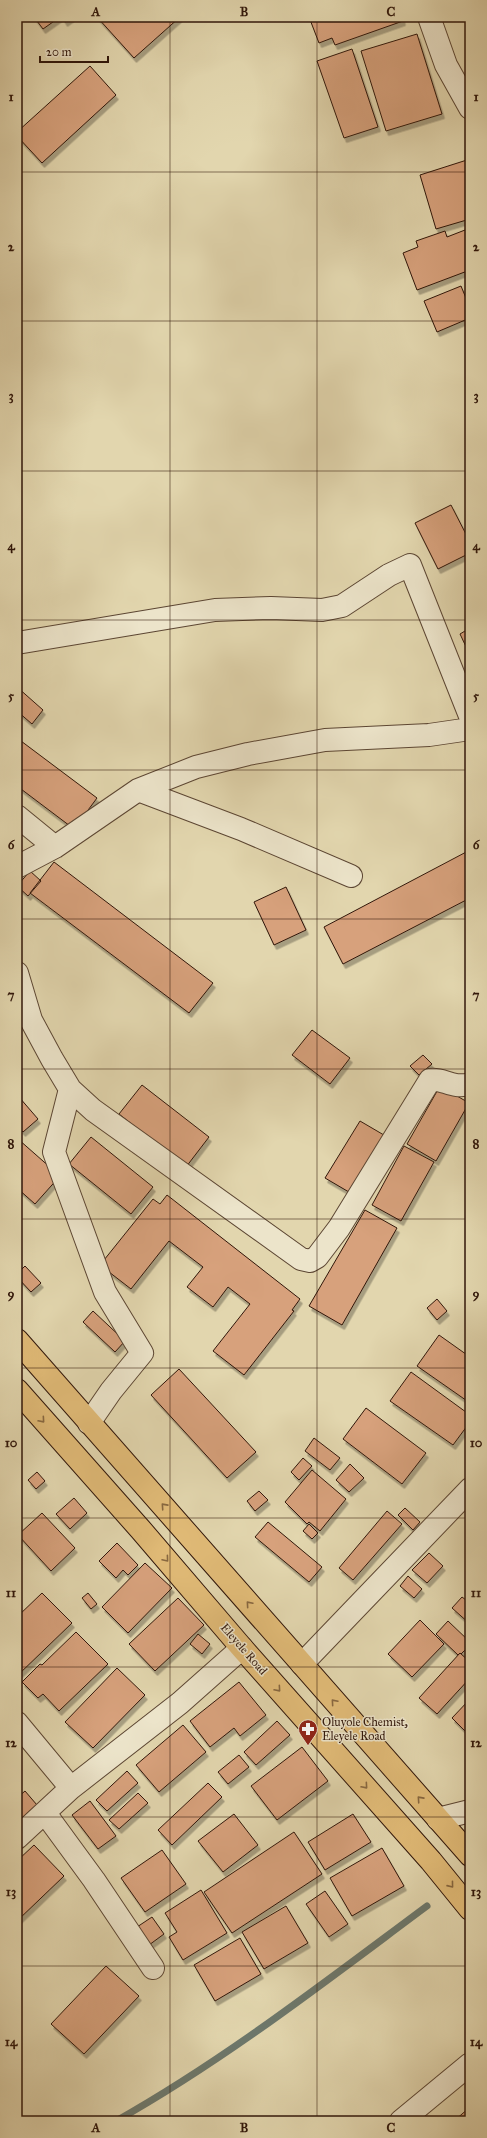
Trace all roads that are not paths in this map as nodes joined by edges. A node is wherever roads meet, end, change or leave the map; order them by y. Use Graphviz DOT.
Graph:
graph roads {
  1 [pos="429,17"];
  2 [pos="470,108"];
  3 [pos="17,643"];
  4 [pos="470,716"];
  5 [pos="470,728"];
  6 [pos="138,790"];
  7 [pos="17,816"];
  8 [pos="55,847"];
  9 [pos="17,867"];
  10 [pos="352,876"];
  11 [pos="17,973"];
  12 [pos="470,1084"];
  13 [pos="70,1089"];
  14 [pos="17,1340"];
  15 [pos="17,1390"];
  16 [pos="89,1423"];
  17 [pos="470,1489"];
  18 [pos="242,1648"];
  19 [pos="302,1664"];
  20 [pos="17,1723"];
  21 [pos="71,1788"];
  22 [pos="470,1811"];
  23 [pos="45,1813"];
  24 [pos="438,1819"];
  25 [pos="17,1838"];
  26 [pos="470,1855"];
  27 [pos="470,1909"];
  28 [pos="153,1968"];
  29 [pos="470,2064"];
  30 [pos="402,2121"];
  1 -- 2 [label="street"];
  3 -- 4 [label="street"];
  5 -- 6 [label="street"];
  6 -- 8 [label="street"];
  6 -- 10 [label="street"];
  7 -- 8 [label="street"];
  8 -- 9 [label="street"];
  11 -- 13 [label="street"];
  12 -- 13 [label="street"];
  13 -- 16 [label="street"];
  14 -- 16 [label="main road"];
  15 -- 18 [label="main road, Eleyele Road, one-way"];
  19 -- 16 [label="main road, one-way"];
  17 -- 19 [label="street"];
  18 -- 21 [label="street"];
  18 -- 27 [label="main road, Eleyele Road, one-way"];
  24 -- 19 [label="main road, one-way"];
  20 -- 21 [label="street"];
  21 -- 23 [label="street"];
  22 -- 24 [label="street"];
  23 -- 25 [label="street"];
  23 -- 28 [label="street"];
  24 -- 26 [label="main road"];
  29 -- 30 [label="street"];
}
